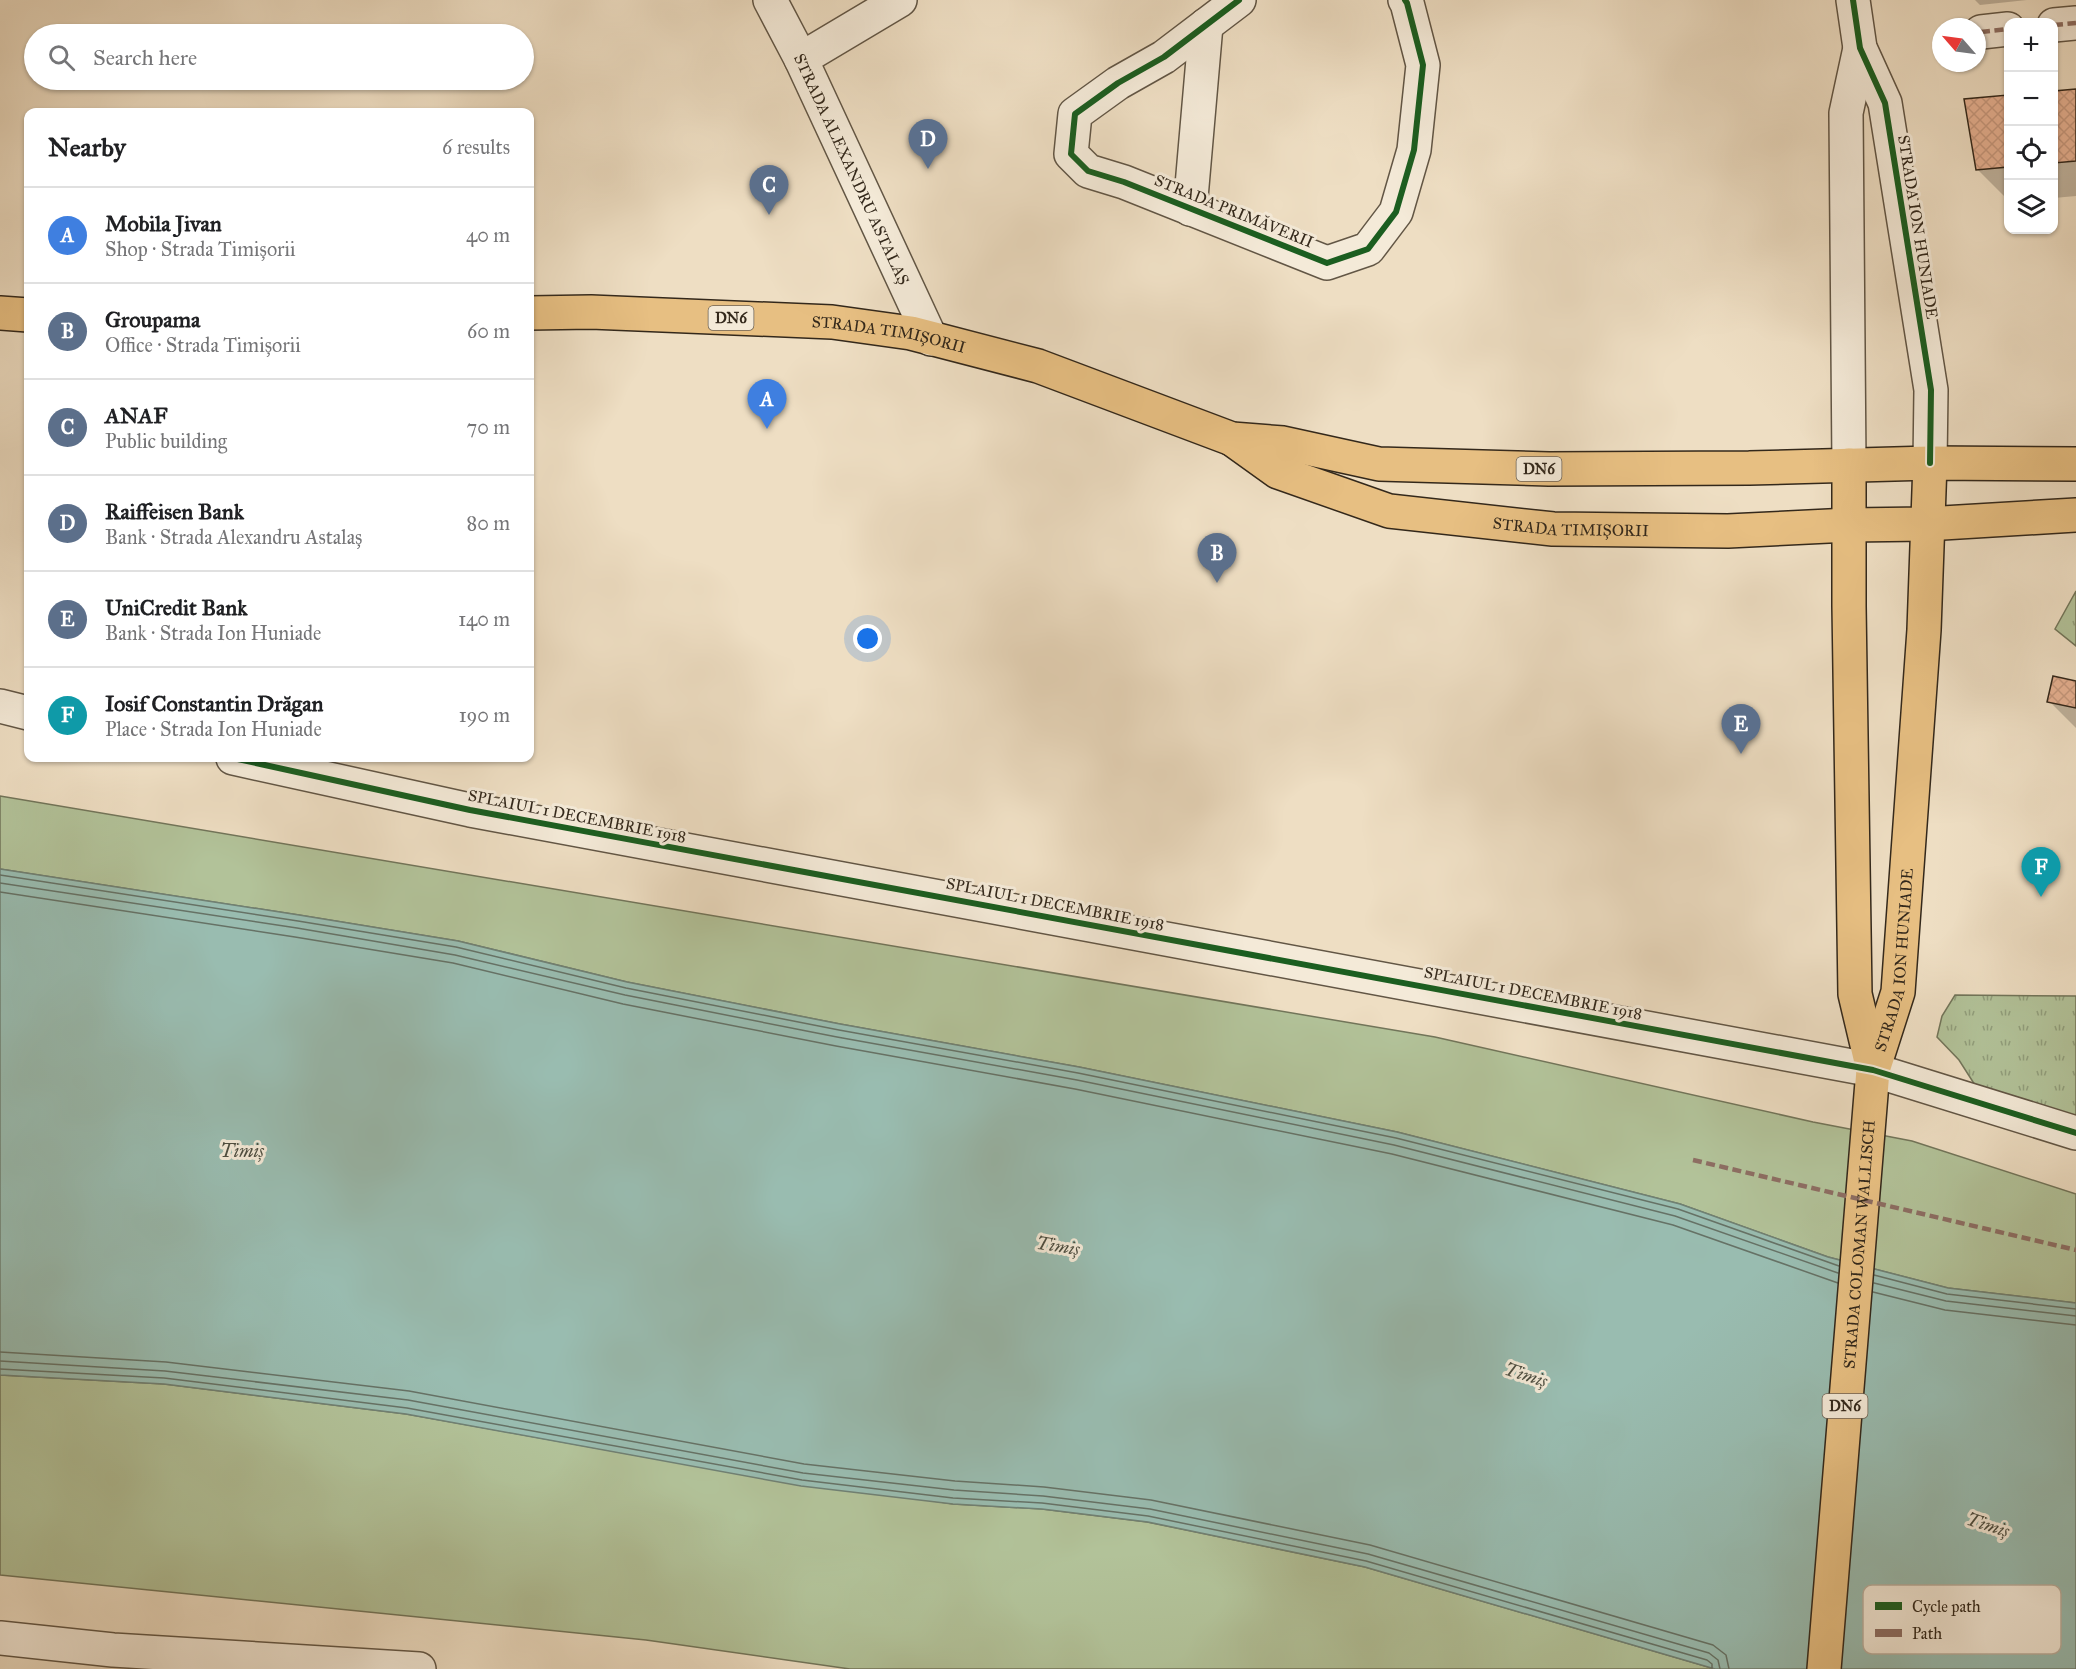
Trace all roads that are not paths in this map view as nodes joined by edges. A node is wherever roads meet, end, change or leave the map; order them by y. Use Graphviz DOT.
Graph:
graph roads {
  1 [pos="770,0"];
  2 [pos="900,0"];
  3 [pos="1239,0"];
  4 [pos="1405,0"];
  5 [pos="1853,0"];
  6 [pos="2076,23"];
  7 [pos="1206,25"];
  8 [pos="2058,25"];
  9 [pos="1860,48"];
  10 [pos="801,59"];
  11 [pos="1190,209"];
  12 [pos="0,313"];
  13 [pos="534,313"];
  14 [pos="24,315"];
  15 [pos="931,339"];
  16 [pos="1232,439"];
  17 [pos="1930,463"];
  18 [pos="2076,464"];
  19 [pos="1849,465"];
  20 [pos="2076,515"];
  21 [pos="1926,524"];
  22 [pos="1849,525"];
  23 [pos="0,706"];
  24 [pos="24,712"];
  25 [pos="251,762"];
  26 [pos="1874,1070"];
  27 [pos="2076,1133"];
  28 [pos="0,1638"];
  29 [pos="100,1660"];
  30 [pos="269,1664"];
  31 [pos="419,1669"];
  32 [pos="1824,1669"];
  1 -- 10 [label="street, STRADA ALEXANDRU ASTALAȘ"];
  2 -- 10 [label="street"];
  3 -- 7 [label="street, STRADA PRIMĂVERII"];
  4 -- 11 [label="street, STRADA PRIMĂVERII"];
  5 -- 9 [label="street, STRADA ION HUNIADE"];
  6 -- 8 [label="street"];
  7 -- 11 [label="street, STRADA PRIMĂVERII"];
  7 -- 11 [label="street, STRADA PRIMĂVERII"];
  9 -- 17 [label="street, STRADA ION HUNIADE"];
  9 -- 19 [label="street, STRADA ION HUNIADE"];
  10 -- 15 [label="street, STRADA ALEXANDRU ASTALAȘ"];
  12 -- 14 [label="main road"];
  13 -- 15 [label="main road, STRADA TIMIȘORII / DN6"];
  15 -- 16 [label="main road, STRADA TIMIȘORII / DN6"];
  16 -- 19 [label="main road, STRADA TIMIȘORII / DN6"];
  16 -- 22 [label="main road, STRADA TIMIȘORII"];
  17 -- 18 [label="main road, DN6"];
  17 -- 19 [label="main road, STRADA TIMIȘORII / DN6"];
  17 -- 21 [label="main road, STRADA ION HUNIADE"];
  19 -- 22 [label="main road, STRADA ION HUNIADE / DN6"];
  20 -- 21 [label="main road, STRADA TIMIȘORII"];
  21 -- 22 [label="main road, STRADA TIMIȘORII"];
  21 -- 26 [label="main road, STRADA ION HUNIADE / DN6"];
  22 -- 26 [label="main road, STRADA ION HUNIADE / DN6"];
  23 -- 24 [label="street"];
  25 -- 26 [label="street, SPLAIUL 1 DECEMBRIE 1918"];
  26 -- 27 [label="street, SPLAIUL 1 DECEMBRIE 1918"];
  26 -- 32 [label="main road, STRADA COLOMAN WALLISCH / DN6"];
  28 -- 29 [label="street"];
  29 -- 30 [label="street"];
  30 -- 31 [label="street"];
}
